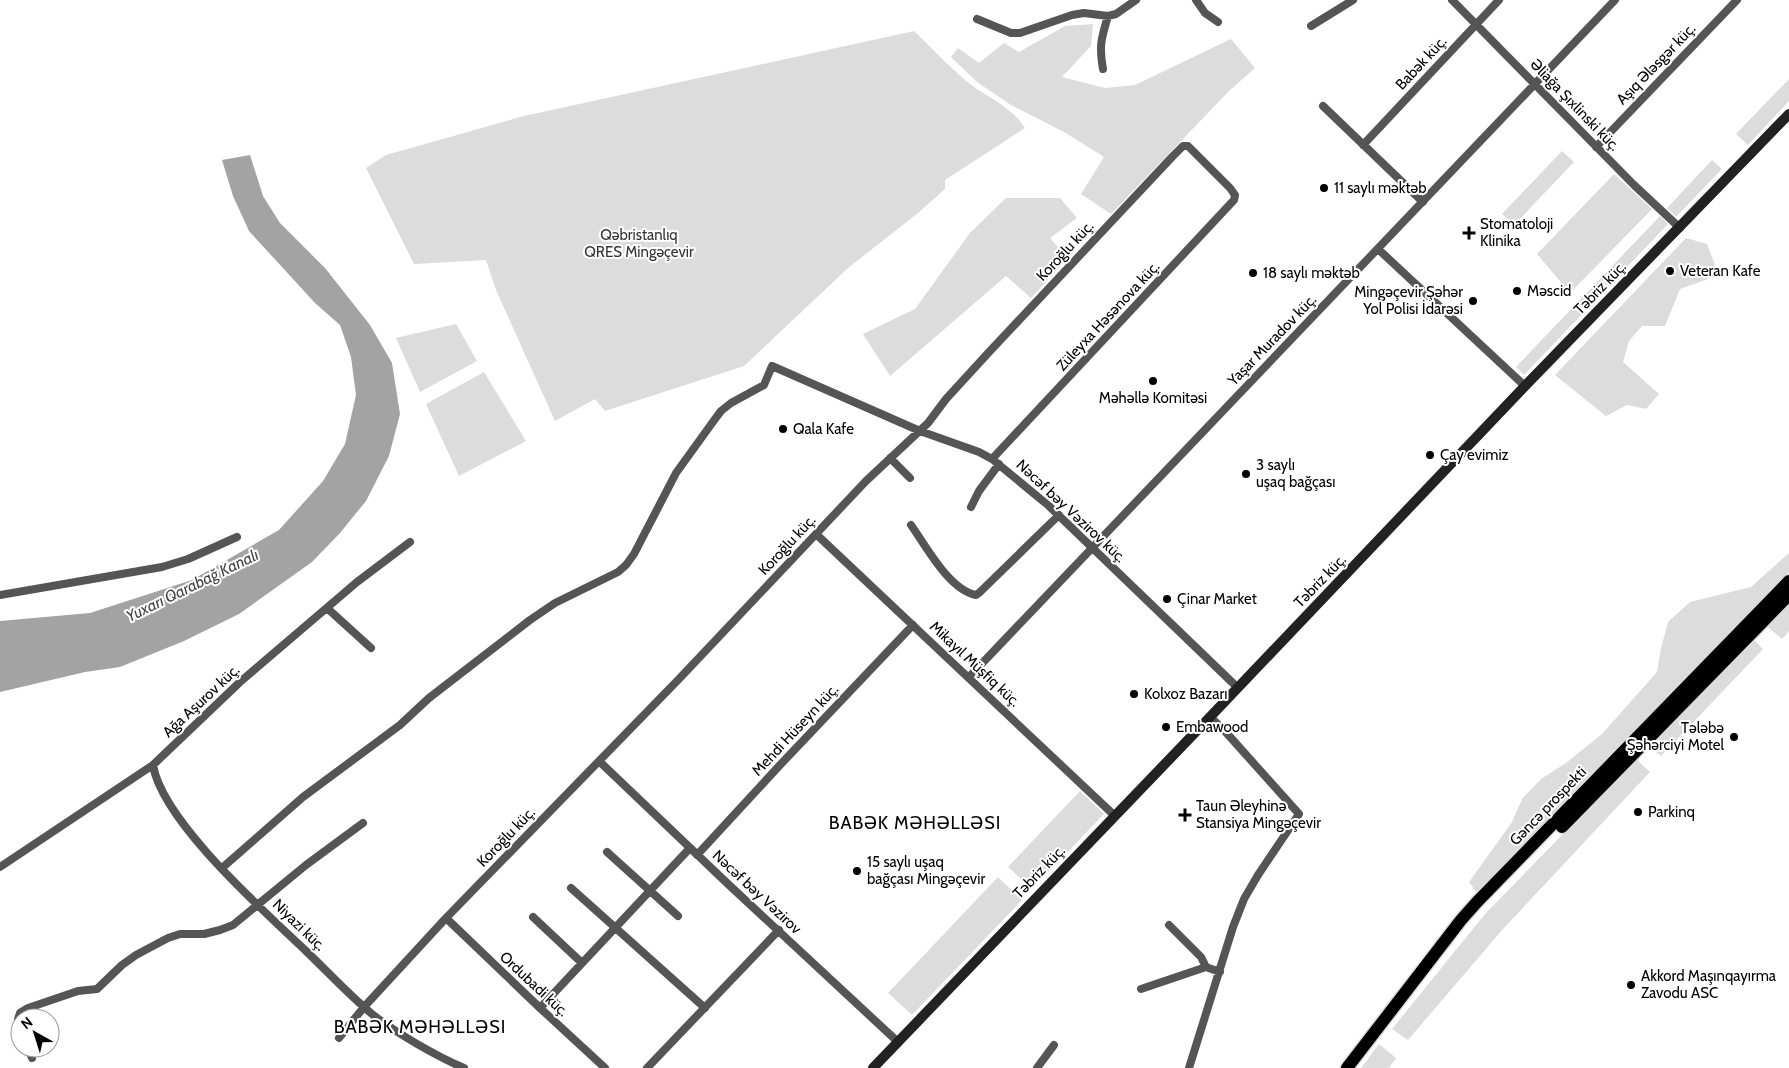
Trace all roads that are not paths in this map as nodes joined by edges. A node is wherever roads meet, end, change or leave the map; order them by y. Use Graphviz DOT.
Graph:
graph roads {
  1 [pos="1136,0"];
  2 [pos="1196,0"];
  3 [pos="1353,0"];
  4 [pos="1452,0"];
  5 [pos="1499,0"];
  6 [pos="1615,0"];
  7 [pos="1737,0"];
  8 [pos="1108,16"];
  9 [pos="977,19"];
  10 [pos="1218,22"];
  11 [pos="1476,24"];
  12 [pos="1311,26"];
  13 [pos="1103,70"];
  14 [pos="1535,84"];
  15 [pos="1323,106"];
  16 [pos="1789,114"];
  17 [pos="1362,144"];
  18 [pos="1596,147"];
  19 [pos="1230,188"];
  20 [pos="1423,202"];
  21 [pos="1680,228"];
  22 [pos="1378,249"];
  23 [pos="1525,386"];
  24 [pos="920,431"];
  25 [pos="890,458"];
  26 [pos="996,462"];
  27 [pos="910,478"];
  28 [pos="971,506"];
  29 [pos="1059,515"];
  30 [pos="911,525"];
  31 [pos="816,534"];
  32 [pos="237,537"];
  33 [pos="410,542"];
  34 [pos="1092,548"];
  35 [pos="1789,581"];
  36 [pos="0,595"];
  37 [pos="1789,595"];
  38 [pos="326,608"];
  39 [pos="913,625"];
  40 [pos="371,648"];
  41 [pos="969,677"];
  42 [pos="1238,688"];
  43 [pos="1210,717"];
  44 [pos="599,761"];
  45 [pos="153,765"];
  46 [pos="1114,816"];
  47 [pos="363,823"];
  48 [pos="690,848"];
  49 [pos="606,852"];
  50 [pos="697,855"];
  51 [pos="0,867"];
  52 [pos="222,868"];
  53 [pos="571,888"];
  54 [pos="650,891"];
  55 [pos="258,905"];
  56 [pos="678,916"];
  57 [pos="533,917"];
  58 [pos="446,918"];
  59 [pos="1169,925"];
  60 [pos="615,928"];
  61 [pos="779,930"];
  62 [pos="582,963"];
  63 [pos="1206,967"];
  64 [pos="1220,972"];
  65 [pos="1141,989"];
  66 [pos="364,1007"];
  67 [pos="28,1008"];
  68 [pos="540,1008"];
  69 [pos="705,1008"];
  70 [pos="339,1038"];
  71 [pos="898,1042"];
  72 [pos="1054,1045"];
  73 [pos="649,1067"];
  74 [pos="464,1068"];
  75 [pos="605,1068"];
  76 [pos="873,1068"];
  77 [pos="1037,1068"];
  78 [pos="1189,1068"];
  79 [pos="1347,1068"];
  80 [pos="1356,1068"];
  1 -- 8 [label="street"];
  2 -- 10 [label="street"];
  3 -- 12 [label="street"];
  4 -- 11 [label="street, Əliağa Şıxlinski küç."];
  5 -- 11 [label="street, Babək küç."];
  6 -- 14 [label="street, Yaşar Muradov küç."];
  7 -- 18 [label="street, Aşıq Ələsgər küç."];
  8 -- 9 [label="street"];
  8 -- 13 [label="street"];
  11 -- 14 [label="street, Əliağa Şıxlinski küç."];
  11 -- 17 [label="street, Babək küç."];
  14 -- 18 [label="street, Əliağa Şıxlinski küç."];
  14 -- 20 [label="street, Yaşar Muradov küç."];
  15 -- 17 [label="street"];
  16 -- 21 [label="main road, Təbriz küç."];
  17 -- 20 [label="street"];
  18 -- 21 [label="street, Əliağa Şıxlinski küç."];
  19 -- 24 [label="street, Koroğlu küç."];
  19 -- 26 [label="street, Züleyxa Həsənova küç."];
  20 -- 22 [label="street, Yaşar Muradov küç."];
  21 -- 23 [label="main road, Təbriz küç."];
  22 -- 23 [label="street"];
  22 -- 34 [label="street, Yaşar Muradov küç."];
  23 -- 42 [label="main road, Təbriz küç."];
  24 -- 25 [label="street, Koroğlu küç."];
  24 -- 26 [label="street, Nəcəf bəy Vəzirov küç."];
  24 -- 52 [label="street, Nəcəf bəy Vəzirov küç."];
  25 -- 27 [label="street"];
  25 -- 31 [label="street, Koroğlu küç."];
  26 -- 28 [label="street"];
  26 -- 29 [label="street, Nəcəf bəy Vəzirov küç."];
  29 -- 30 [label="street"];
  29 -- 34 [label="street, Nəcəf bəy Vəzirov küç."];
  31 -- 39 [label="street, Mikayıl Müşfiq küç."];
  31 -- 44 [label="street, Koroğlu küç."];
  32 -- 36 [label="street"];
  33 -- 38 [label="street, Ağa Aşurov küç."];
  34 -- 41 [label="street, Yaşar Muradov küç."];
  34 -- 42 [label="street, Nəcəf bəy Vəzirov küç."];
  35 -- 79 [label="main road, Gəncə prospekti"];
  37 -- 80 [label="main road, Gəncə prospekti"];
  38 -- 40 [label="street"];
  38 -- 45 [label="street, Ağa Aşurov küç."];
  39 -- 41 [label="street, Mikayıl Müşfiq küç."];
  39 -- 50 [label="street, Mehdi Hüseyn küç."];
  41 -- 46 [label="street, Mikayıl Müşfiq küç."];
  42 -- 43 [label="main road, Təbriz küç."];
  43 -- 46 [label="main road, Təbriz küç."];
  43 -- 64 [label="street"];
  44 -- 48 [label="street, Nəcəf bəy Vəzirov"];
  44 -- 58 [label="street, Koroğlu küç."];
  45 -- 51 [label="street, Ağa Aşurov küç."];
  45 -- 52 [label="street, Niyazi küç."];
  46 -- 71 [label="main road, Təbriz küç."];
  47 -- 55 [label="street"];
  48 -- 50 [label="street, Nəcəf bəy Vəzirov"];
  48 -- 54 [label="street"];
  49 -- 54 [label="street"];
  50 -- 61 [label="street, Nəcəf bəy Vəzirov"];
  52 -- 55 [label="street, Niyazi küç."];
  53 -- 60 [label="street"];
  54 -- 56 [label="street"];
  54 -- 60 [label="street"];
  55 -- 66 [label="street, Niyazi küç."];
  55 -- 67 [label="street"];
  57 -- 62 [label="street"];
  58 -- 66 [label="street, Koroğlu küç."];
  58 -- 68 [label="street, Ordubadi küç."];
  59 -- 63 [label="street"];
  60 -- 62 [label="street"];
  60 -- 69 [label="street"];
  61 -- 69 [label="street"];
  61 -- 71 [label="street, Nəcəf bəy Vəzirov"];
  62 -- 68 [label="street"];
  63 -- 64 [label="street"];
  63 -- 65 [label="street"];
  64 -- 78 [label="street"];
  66 -- 70 [label="street, Koroğlu küç."];
  66 -- 74 [label="street, Niyazi küç."];
  68 -- 75 [label="street, Ordubadi küç."];
  69 -- 73 [label="street"];
  71 -- 76 [label="main road, Təbriz küç."];
  72 -- 77 [label="street"];
}
